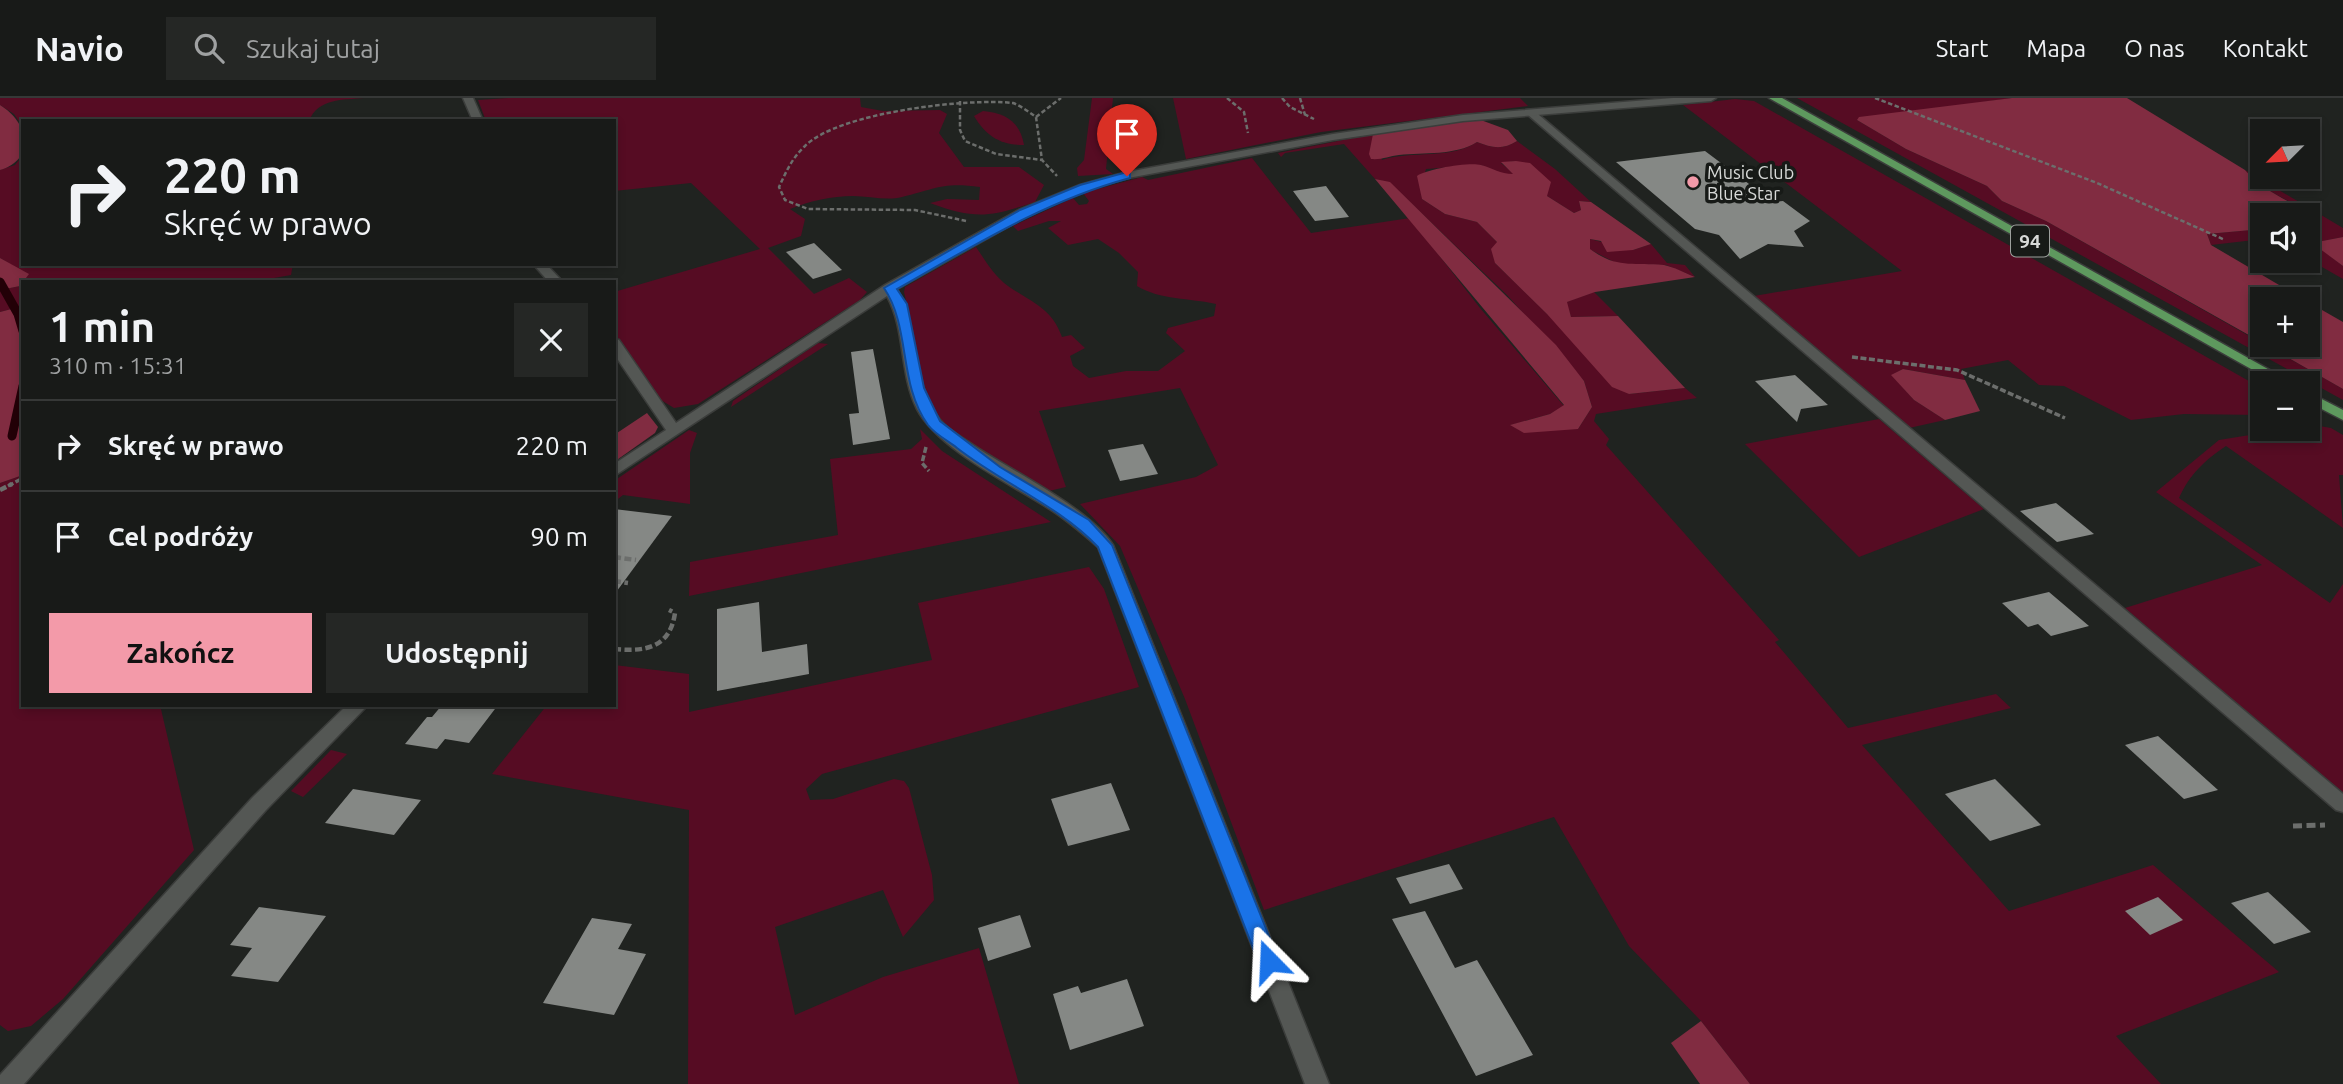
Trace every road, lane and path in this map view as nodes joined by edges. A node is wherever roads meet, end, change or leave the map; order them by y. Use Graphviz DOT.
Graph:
graph roads {
  1 [pos="468,98"];
  2 [pos="1061,98"];
  3 [pos="1227,98"];
  4 [pos="1712,98"];
  5 [pos="1774,98"];
  6 [pos="1875,98"];
  7 [pos="960,101"];
  8 [pos="1530,112"];
  9 [pos="1036,117"];
  10 [pos="477,119"];
  11 [pos="1283,147"];
  12 [pos="1042,160"];
  13 [pos="1074,191"];
  14 [pos="993,230"];
  15 [pos="2225,240"];
  16 [pos="540,266"];
  17 [pos="555,280"];
  18 [pos="890,288"];
  19 [pos="1804,344"];
  20 [pos="616,346"];
  21 [pos="2264,371"];
  22 [pos="2320,403"];
  23 [pos="2343,416"];
  24 [pos="2064,418"];
  25 [pos="673,429"];
  26 [pos="616,470"];
  27 [pos="21,479"];
  28 [pos="0,490"];
  29 [pos="616,557"];
  30 [pos="636,561"];
  31 [pos="616,582"];
  32 [pos="628,583"];
  33 [pos="669,610"];
  34 [pos="616,649"];
  35 [pos="357,707"];
  36 [pos="2343,805"];
  37 [pos="2330,824"];
  38 [pos="2293,826"];
  39 [pos="8,1084"];
  40 [pos="1317,1084"];
  1 -- 10 [label="street"];
  2 -- 9 [label="path"];
  3 -- 11 [label="path"];
  4 -- 8 [label="street"];
  5 -- 21 [label="main road, 94"];
  6 -- 15 [label="path"];
  7 -- 9 [label="path"];
  7 -- 12 [label="path"];
  7 -- 14 [label="path"];
  8 -- 11 [label="street"];
  8 -- 19 [label="lane"];
  9 -- 12 [label="path"];
  11 -- 13 [label="street"];
  12 -- 13 [label="path"];
  13 -- 14 [label="street"];
  14 -- 18 [label="street"];
  16 -- 17 [label="street"];
  18 -- 25 [label="street"];
  18 -- 40 [label="street"];
  19 -- 24 [label="path"];
  19 -- 36 [label="lane"];
  20 -- 25 [label="street"];
  22 -- 23 [label="main road"];
  25 -- 26 [label="street"];
  27 -- 28 [label="path"];
  29 -- 30 [label="path"];
  31 -- 32 [label="path"];
  33 -- 34 [label="path"];
  35 -- 39 [label="street"];
  37 -- 38 [label="path"];
}
